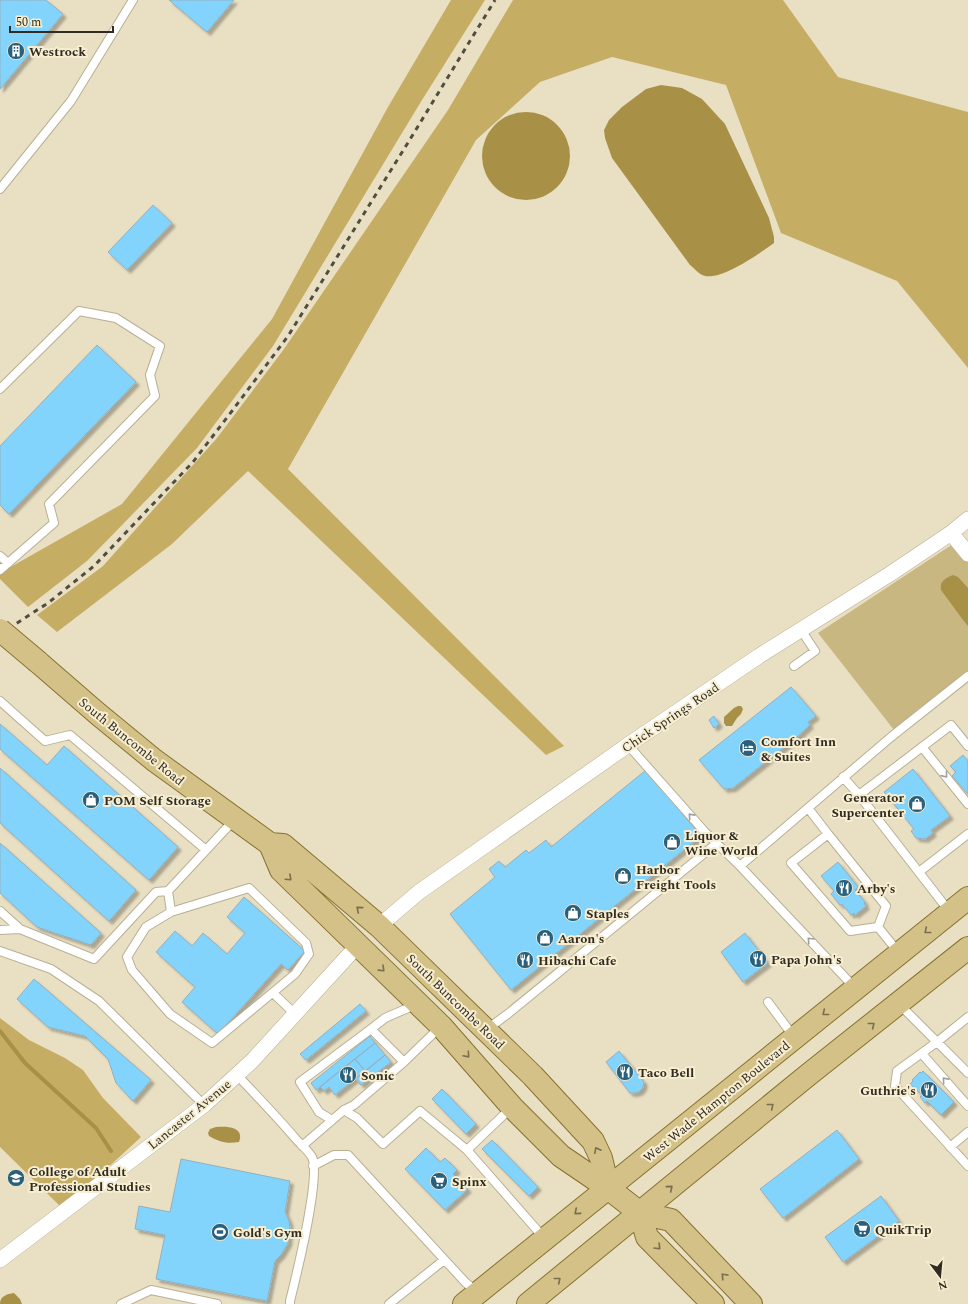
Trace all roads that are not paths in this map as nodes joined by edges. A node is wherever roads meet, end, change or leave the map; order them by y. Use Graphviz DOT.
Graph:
graph roads {
  1 [pos="133,0"];
  2 [pos="0,189"];
  3 [pos="0,389"];
  4 [pos="968,519"];
  5 [pos="951,534"];
  6 [pos="968,554"];
  7 [pos="0,556"];
  8 [pos="8,563"];
  9 [pos="0,570"];
  10 [pos="0,630"];
  11 [pos="801,630"];
  12 [pos="794,666"];
  13 [pos="968,676"];
  14 [pos="0,701"];
  15 [pos="628,745"];
  16 [pos="968,746"];
  17 [pos="922,747"];
  18 [pos="843,777"];
  19 [pos="859,795"];
  20 [pos="968,804"];
  21 [pos="808,808"];
  22 [pos="235,820"];
  23 [pos="828,834"];
  24 [pos="968,834"];
  25 [pos="717,843"];
  26 [pos="270,844"];
  27 [pos="206,850"];
  28 [pos="740,866"];
  29 [pos="919,872"];
  30 [pos="168,891"];
  31 [pos="968,898"];
  32 [pos="0,911"];
  33 [pos="171,912"];
  34 [pos="950,912"];
  35 [pos="379,926"];
  36 [pos="878,927"];
  37 [pos="20,929"];
  38 [pos="0,930"];
  39 [pos="358,945"];
  40 [pos="968,948"];
  41 [pos="0,951"];
  42 [pos="899,954"];
  43 [pos="856,989"];
  44 [pos="273,993"];
  45 [pos="416,1001"];
  46 [pos="768,1002"];
  47 [pos="899,1004"];
  48 [pos="295,1014"];
  49 [pos="968,1017"];
  50 [pos="441,1026"];
  51 [pos="371,1029"];
  52 [pos="486,1030"];
  53 [pos="795,1038"];
  54 [pos="937,1042"];
  55 [pos="922,1054"];
  56 [pos="404,1062"];
  57 [pos="968,1073"];
  58 [pos="237,1075"];
  59 [pos="204,1105"];
  60 [pos="968,1106"];
  61 [pos="512,1107"];
  62 [pos="344,1110"];
  63 [pos="332,1120"];
  64 [pos="968,1132"];
  65 [pos="302,1146"];
  66 [pos="950,1147"];
  67 [pos="467,1150"];
  68 [pos="313,1166"];
  69 [pos="968,1166"];
  70 [pos="608,1188"];
  71 [pos="640,1213"];
  72 [pos="545,1239"];
  73 [pos="0,1260"];
  74 [pos="444,1260"];
  75 [pos="472,1298"];
  76 [pos="121,1304"];
  77 [pos="217,1304"];
  78 [pos="290,1304"];
  79 [pos="389,1304"];
  80 [pos="528,1304"];
  81 [pos="713,1304"];
  82 [pos="751,1304"];
  1 -- 2 [label="lane"];
  3 -- 8 [label="lane"];
  4 -- 5 [label="street, Chick Springs Road"];
  5 -- 6 [label="street"];
  5 -- 11 [label="street, Chick Springs Road"];
  7 -- 8 [label="lane"];
  8 -- 9 [label="lane"];
  10 -- 22 [label="main road, South Buncombe Road, bridge"];
  11 -- 12 [label="lane"];
  11 -- 15 [label="street, Chick Springs Road"];
  13 -- 18 [label="lane"];
  14 -- 27 [label="lane"];
  25 -- 15 [label="lane, one-way"];
  15 -- 35 [label="street, Chick Springs Road"];
  16 -- 17 [label="lane"];
  17 -- 19 [label="lane"];
  17 -- 20 [label="lane, one-way"];
  18 -- 19 [label="lane"];
  18 -- 21 [label="lane"];
  19 -- 29 [label="lane"];
  21 -- 23 [label="lane"];
  21 -- 28 [label="lane"];
  22 -- 26 [label="main road, South Buncombe Road"];
  22 -- 27 [label="lane"];
  23 -- 36 [label="lane"];
  23 -- 36 [label="lane"];
  24 -- 29 [label="lane"];
  25 -- 28 [label="lane"];
  25 -- 52 [label="lane"];
  35 -- 26 [label="main road, South Buncombe Road, one-way"];
  26 -- 39 [label="main road, one-way"];
  27 -- 30 [label="lane"];
  43 -- 28 [label="lane, one-way"];
  29 -- 34 [label="lane"];
  30 -- 33 [label="lane"];
  30 -- 37 [label="lane"];
  31 -- 34 [label="main road, West Wade Hampton Boulevard"];
  32 -- 37 [label="lane"];
  33 -- 44 [label="lane"];
  33 -- 44 [label="lane"];
  34 -- 42 [label="main road, West Wade Hampton Boulevard, one-way"];
  35 -- 52 [label="main road, South Buncombe Road"];
  36 -- 42 [label="lane"];
  37 -- 38 [label="lane"];
  39 -- 45 [label="main road, one-way"];
  39 -- 48 [label="street, Lancaster Avenue"];
  40 -- 47 [label="main road"];
  41 -- 59 [label="lane"];
  42 -- 43 [label="main road, West Wade Hampton Boulevard"];
  43 -- 53 [label="main road, West Wade Hampton Boulevard, one-way"];
  44 -- 48 [label="lane"];
  45 -- 50 [label="main road"];
  45 -- 51 [label="lane"];
  46 -- 53 [label="lane"];
  47 -- 54 [label="lane"];
  71 -- 47 [label="main road, one-way"];
  48 -- 58 [label="street, Lancaster Avenue"];
  49 -- 54 [label="lane"];
  50 -- 56 [label="lane"];
  50 -- 61 [label="main road, one-way"];
  51 -- 56 [label="lane"];
  51 -- 63 [label="lane"];
  70 -- 52 [label="main road, South Buncombe Road, one-way"];
  53 -- 70 [label="main road, West Wade Hampton Boulevard"];
  54 -- 55 [label="lane"];
  54 -- 57 [label="lane"];
  60 -- 55 [label="lane, one-way"];
  55 -- 66 [label="lane"];
  56 -- 62 [label="lane"];
  58 -- 59 [label="street, Lancaster Avenue"];
  58 -- 65 [label="lane"];
  59 -- 73 [label="street, Lancaster Avenue"];
  61 -- 67 [label="lane"];
  61 -- 70 [label="main road"];
  62 -- 63 [label="lane"];
  62 -- 67 [label="lane"];
  63 -- 65 [label="lane"];
  64 -- 66 [label="lane"];
  65 -- 68 [label="lane"];
  66 -- 69 [label="lane"];
  67 -- 72 [label="lane"];
  68 -- 74 [label="lane"];
  68 -- 78 [label="lane"];
  70 -- 71 [label="main road"];
  70 -- 72 [label="main road, West Wade Hampton Boulevard, one-way"];
  80 -- 71 [label="main road, one-way"];
  71 -- 81 [label="main road, one-way"];
  82 -- 71 [label="main road, one-way"];
  72 -- 75 [label="main road, West Wade Hampton Boulevard"];
  74 -- 75 [label="lane"];
  74 -- 79 [label="lane"];
  76 -- 77 [label="lane"];
}
